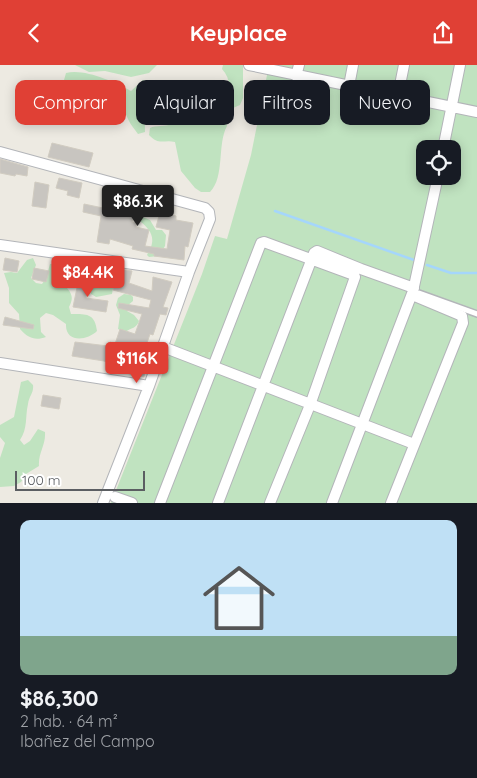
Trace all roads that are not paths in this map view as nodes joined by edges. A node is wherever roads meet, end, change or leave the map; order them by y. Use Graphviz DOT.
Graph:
graph roads {
  1 [pos="249,65"];
  2 [pos="353,65"];
  3 [pos="404,65"];
  4 [pos="460,65"];
  5 [pos="298,70"];
  6 [pos="350,80"];
  7 [pos="401,80"];
  8 [pos="340,83"];
  9 [pos="430,102"];
  10 [pos="451,106"];
  11 [pos="477,111"];
  12 [pos="445,140"];
  13 [pos="0,152"];
  14 [pos="436,185"];
  15 [pos="0,245"];
  16 [pos="311,259"];
  17 [pos="189,272"];
  18 [pos="413,291"];
  19 [pos="477,314"];
  20 [pos="163,347"];
  21 [pos="0,363"];
  22 [pos="213,366"];
  23 [pos="150,386"];
  24 [pos="263,386"];
  25 [pos="310,405"];
  26 [pos="363,425"];
  27 [pos="414,444"];
  28 [pos="115,497"];
  29 [pos="103,503"];
  30 [pos="132,503"];
  31 [pos="160,503"];
  32 [pos="218,503"];
  33 [pos="270,503"];
  34 [pos="332,503"];
  35 [pos="391,503"];
  1 -- 5 [label="street"];
  2 -- 6 [label="street"];
  3 -- 7 [label="street"];
  4 -- 10 [label="street"];
  5 -- 8 [label="street"];
  9 -- 10 [label="street"];
  10 -- 11 [label="street"];
  10 -- 12 [label="street"];
  13 -- 17 [label="street"];
  14 -- 18 [label="street"];
  15 -- 17 [label="street"];
  16 -- 18 [label="street"];
  16 -- 22 [label="street"];
  16 -- 24 [label="street"];
  16 -- 25 [label="street"];
  17 -- 20 [label="street"];
  18 -- 19 [label="lane"];
  18 -- 26 [label="street"];
  18 -- 27 [label="street"];
  20 -- 22 [label="street"];
  20 -- 23 [label="street"];
  21 -- 23 [label="street"];
  22 -- 24 [label="street"];
  22 -- 31 [label="street"];
  23 -- 29 [label="street"];
  24 -- 25 [label="street"];
  24 -- 32 [label="street"];
  25 -- 26 [label="street"];
  25 -- 33 [label="street"];
  26 -- 27 [label="street"];
  26 -- 34 [label="street"];
  27 -- 35 [label="street"];
  28 -- 30 [label="street"];
}
